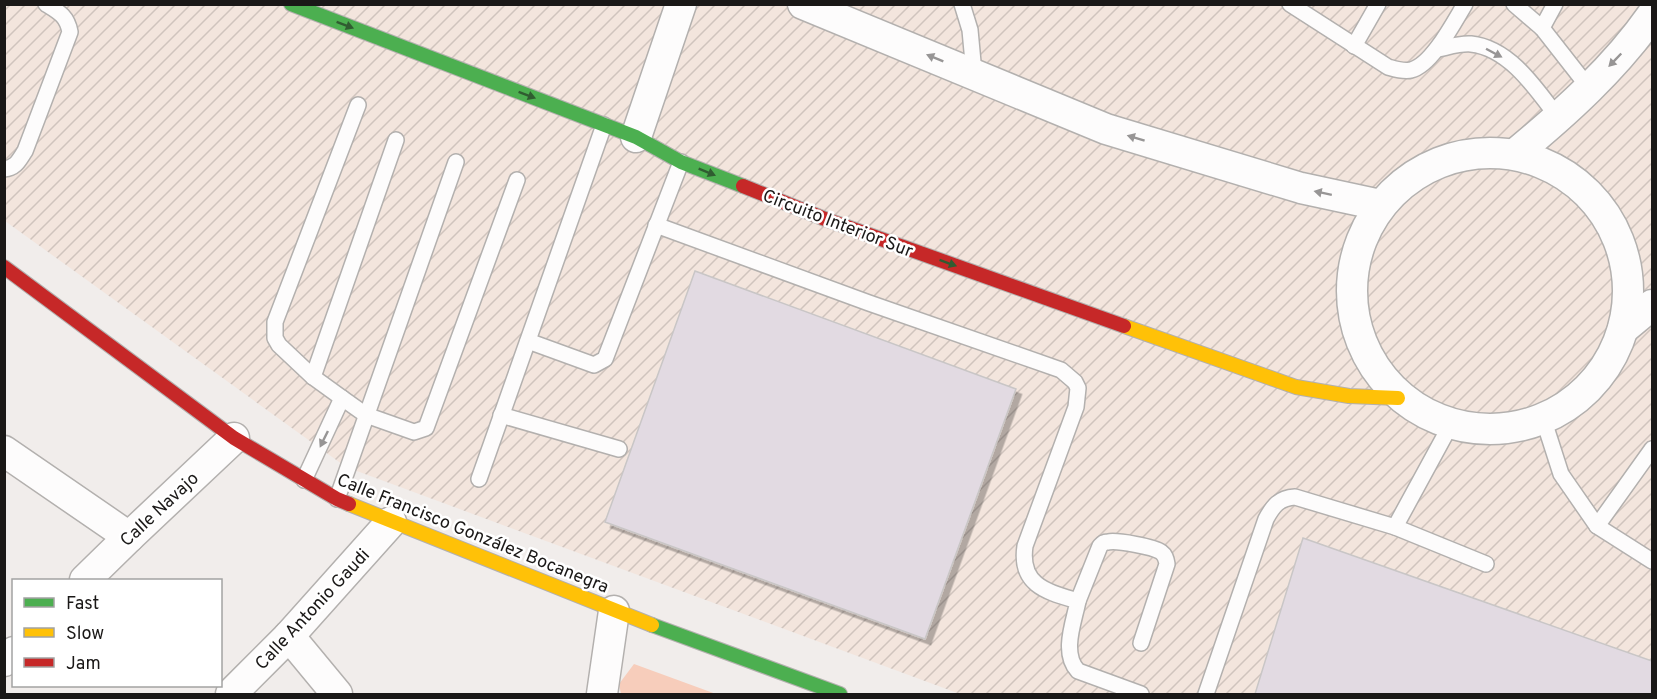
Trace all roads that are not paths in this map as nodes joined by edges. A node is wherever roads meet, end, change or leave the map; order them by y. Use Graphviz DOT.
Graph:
graph roads {
  1 [pos="46,4"];
  2 [pos="291,4"];
  3 [pos="681,4"];
  4 [pos="803,4"];
  5 [pos="962,4"];
  6 [pos="1378,4"];
  7 [pos="1465,4"];
  8 [pos="1514,4"];
  9 [pos="1556,4"];
  10 [pos="1293,5"];
  11 [pos="1653,15"];
  12 [pos="1542,28"];
  13 [pos="1354,46"];
  14 [pos="1438,49"];
  15 [pos="974,73"];
  16 [pos="1588,88"];
  17 [pos="358,105"];
  18 [pos="1559,119"];
  19 [pos="604,125"];
  20 [pos="636,137"];
  21 [pos="396,140"];
  22 [pos="1515,154"];
  23 [pos="456,162"];
  24 [pos="681,162"];
  25 [pos="4,169"];
  26 [pos="517,180"];
  27 [pos="1380,206"];
  28 [pos="656,225"];
  29 [pos="4,267"];
  30 [pos="1653,305"];
  31 [pos="1623,329"];
  32 [pos="528,341"];
  33 [pos="313,377"];
  34 [pos="342,398"];
  35 [pos="1398,398"];
  36 [pos="366,415"];
  37 [pos="501,415"];
  38 [pos="1544,418"];
  39 [pos="1450,426"];
  40 [pos="234,438"];
  41 [pos="619,449"];
  42 [pos="1653,449"];
  43 [pos="4,451"];
  44 [pos="479,479"];
  45 [pos="304,480"];
  46 [pos="337,499"];
  47 [pos="391,522"];
  48 [pos="1597,526"];
  49 [pos="1395,527"];
  50 [pos="129,537"];
  51 [pos="1653,561"];
  52 [pos="1486,564"];
  53 [pos="86,579"];
  54 [pos="1078,601"];
  55 [pos="614,611"];
  56 [pos="290,636"];
  57 [pos="1141,643"];
  58 [pos="231,694"];
  59 [pos="338,694"];
  60 [pos="602,694"];
  61 [pos="840,694"];
  62 [pos="1142,694"];
  63 [pos="1206,694"];
  1 -- 25 [label="lane"];
  2 -- 19 [label="street, Circuito Interior Sur, one-way"];
  3 -- 20 [label="street"];
  15 -- 4 [label="street, one-way"];
  5 -- 15 [label="lane"];
  6 -- 13 [label="lane"];
  7 -- 14 [label="lane"];
  8 -- 12 [label="lane"];
  9 -- 12 [label="lane"];
  10 -- 13 [label="lane"];
  11 -- 16 [label="street, one-way"];
  12 -- 16 [label="lane"];
  13 -- 14 [label="lane"];
  14 -- 18 [label="lane, one-way"];
  27 -- 15 [label="street, one-way"];
  16 -- 18 [label="street"];
  17 -- 33 [label="lane"];
  18 -- 22 [label="street"];
  19 -- 20 [label="street, Circuito Interior Sur"];
  19 -- 32 [label="lane"];
  20 -- 24 [label="street, Circuito Interior Sur"];
  21 -- 33 [label="lane"];
  22 -- 27 [label="street"];
  22 -- 31 [label="street"];
  23 -- 36 [label="lane"];
  24 -- 28 [label="lane"];
  24 -- 35 [label="street, Circuito Interior Sur, one-way"];
  26 -- 36 [label="lane"];
  27 -- 35 [label="street"];
  28 -- 32 [label="lane"];
  28 -- 54 [label="lane"];
  29 -- 40 [label="street, Calle Francisco González Bocanegra"];
  30 -- 31 [label="street"];
  31 -- 38 [label="street"];
  32 -- 37 [label="lane"];
  33 -- 34 [label="lane"];
  34 -- 36 [label="lane"];
  34 -- 45 [label="lane, one-way"];
  35 -- 39 [label="street"];
  36 -- 46 [label="lane"];
  37 -- 41 [label="lane"];
  37 -- 44 [label="lane"];
  38 -- 39 [label="street"];
  38 -- 48 [label="lane"];
  39 -- 49 [label="lane"];
  40 -- 45 [label="street, Calle Francisco González Bocanegra"];
  40 -- 50 [label="street, Calle Navajo"];
  42 -- 48 [label="lane"];
  43 -- 50 [label="street"];
  45 -- 46 [label="street, Calle Francisco González Bocanegra"];
  46 -- 47 [label="street, Calle Francisco González Bocanegra"];
  47 -- 55 [label="street, Calle Francisco González Bocanegra"];
  47 -- 56 [label="street, Calle Antonio Gaudi"];
  48 -- 51 [label="lane"];
  49 -- 52 [label="lane"];
  49 -- 63 [label="lane"];
  50 -- 53 [label="street, Calle Navajo"];
  54 -- 57 [label="lane"];
  54 -- 62 [label="lane"];
  55 -- 60 [label="street"];
  55 -- 61 [label="street, Calle Francisco González Bocanegra"];
  56 -- 58 [label="street, Calle Antonio Gaudi"];
  56 -- 59 [label="street"];
}
